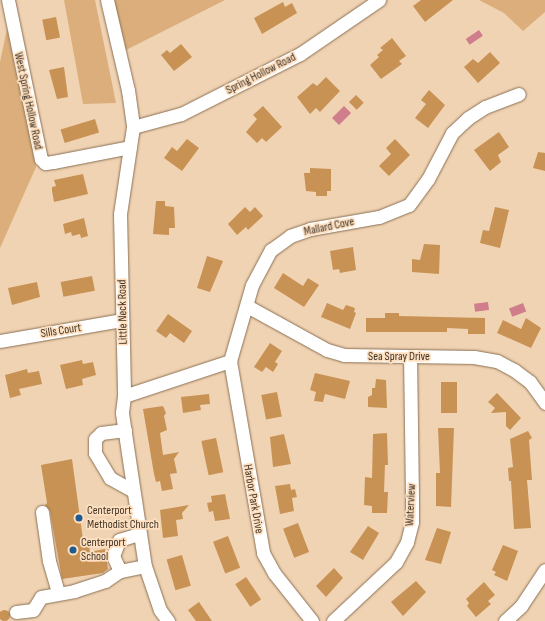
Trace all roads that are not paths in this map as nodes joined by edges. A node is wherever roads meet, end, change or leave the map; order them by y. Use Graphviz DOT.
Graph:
graph roads {
  1 [pos="8,0"];
  2 [pos="107,0"];
  3 [pos="379,0"];
  4 [pos="519,94"];
  5 [pos="133,127"];
  6 [pos="130,147"];
  7 [pos="247,306"];
  8 [pos="122,320"];
  9 [pos="0,341"];
  10 [pos="410,357"];
  11 [pos="230,361"];
  12 [pos="124,396"];
  13 [pos="545,403"];
  14 [pos="125,430"];
  15 [pos="133,491"];
  16 [pos="42,512"];
  17 [pos="139,534"];
  18 [pos="144,566"];
  19 [pos="545,570"];
  20 [pos="120,571"];
  21 [pos="58,593"];
  22 [pos="16,612"];
  23 [pos="168,621"];
  24 [pos="312,621"];
  25 [pos="333,621"];
  26 [pos="505,621"];
  1 -- 6 [label="street, West Spring Hollow Road"];
  2 -- 5 [label="street, Little Neck Road"];
  3 -- 5 [label="street, Spring Hollow Road"];
  4 -- 7 [label="street, Mallard Cove"];
  5 -- 6 [label="street, Little Neck Road"];
  6 -- 8 [label="street, Little Neck Road"];
  7 -- 10 [label="street, Sea Spray Drive"];
  7 -- 11 [label="street, Mallard Cove"];
  8 -- 9 [label="street, Sills Court"];
  8 -- 12 [label="street, Little Neck Road"];
  10 -- 13 [label="street, Sea Spray Drive"];
  10 -- 25 [label="street, Waterview"];
  11 -- 12 [label="street"];
  11 -- 24 [label="street, Harbor Park Drive"];
  12 -- 14 [label="street, Little Neck Road"];
  14 -- 15 [label="street, Little Neck Road"];
  14 -- 15 [label="street"];
  15 -- 17 [label="street, Little Neck Road"];
  16 -- 21 [label="street"];
  17 -- 18 [label="street, Little Neck Road"];
  17 -- 20 [label="street"];
  18 -- 20 [label="street"];
  18 -- 23 [label="street, Little Neck Road"];
  19 -- 26 [label="street"];
  20 -- 21 [label="street"];
  21 -- 22 [label="street"];
}
